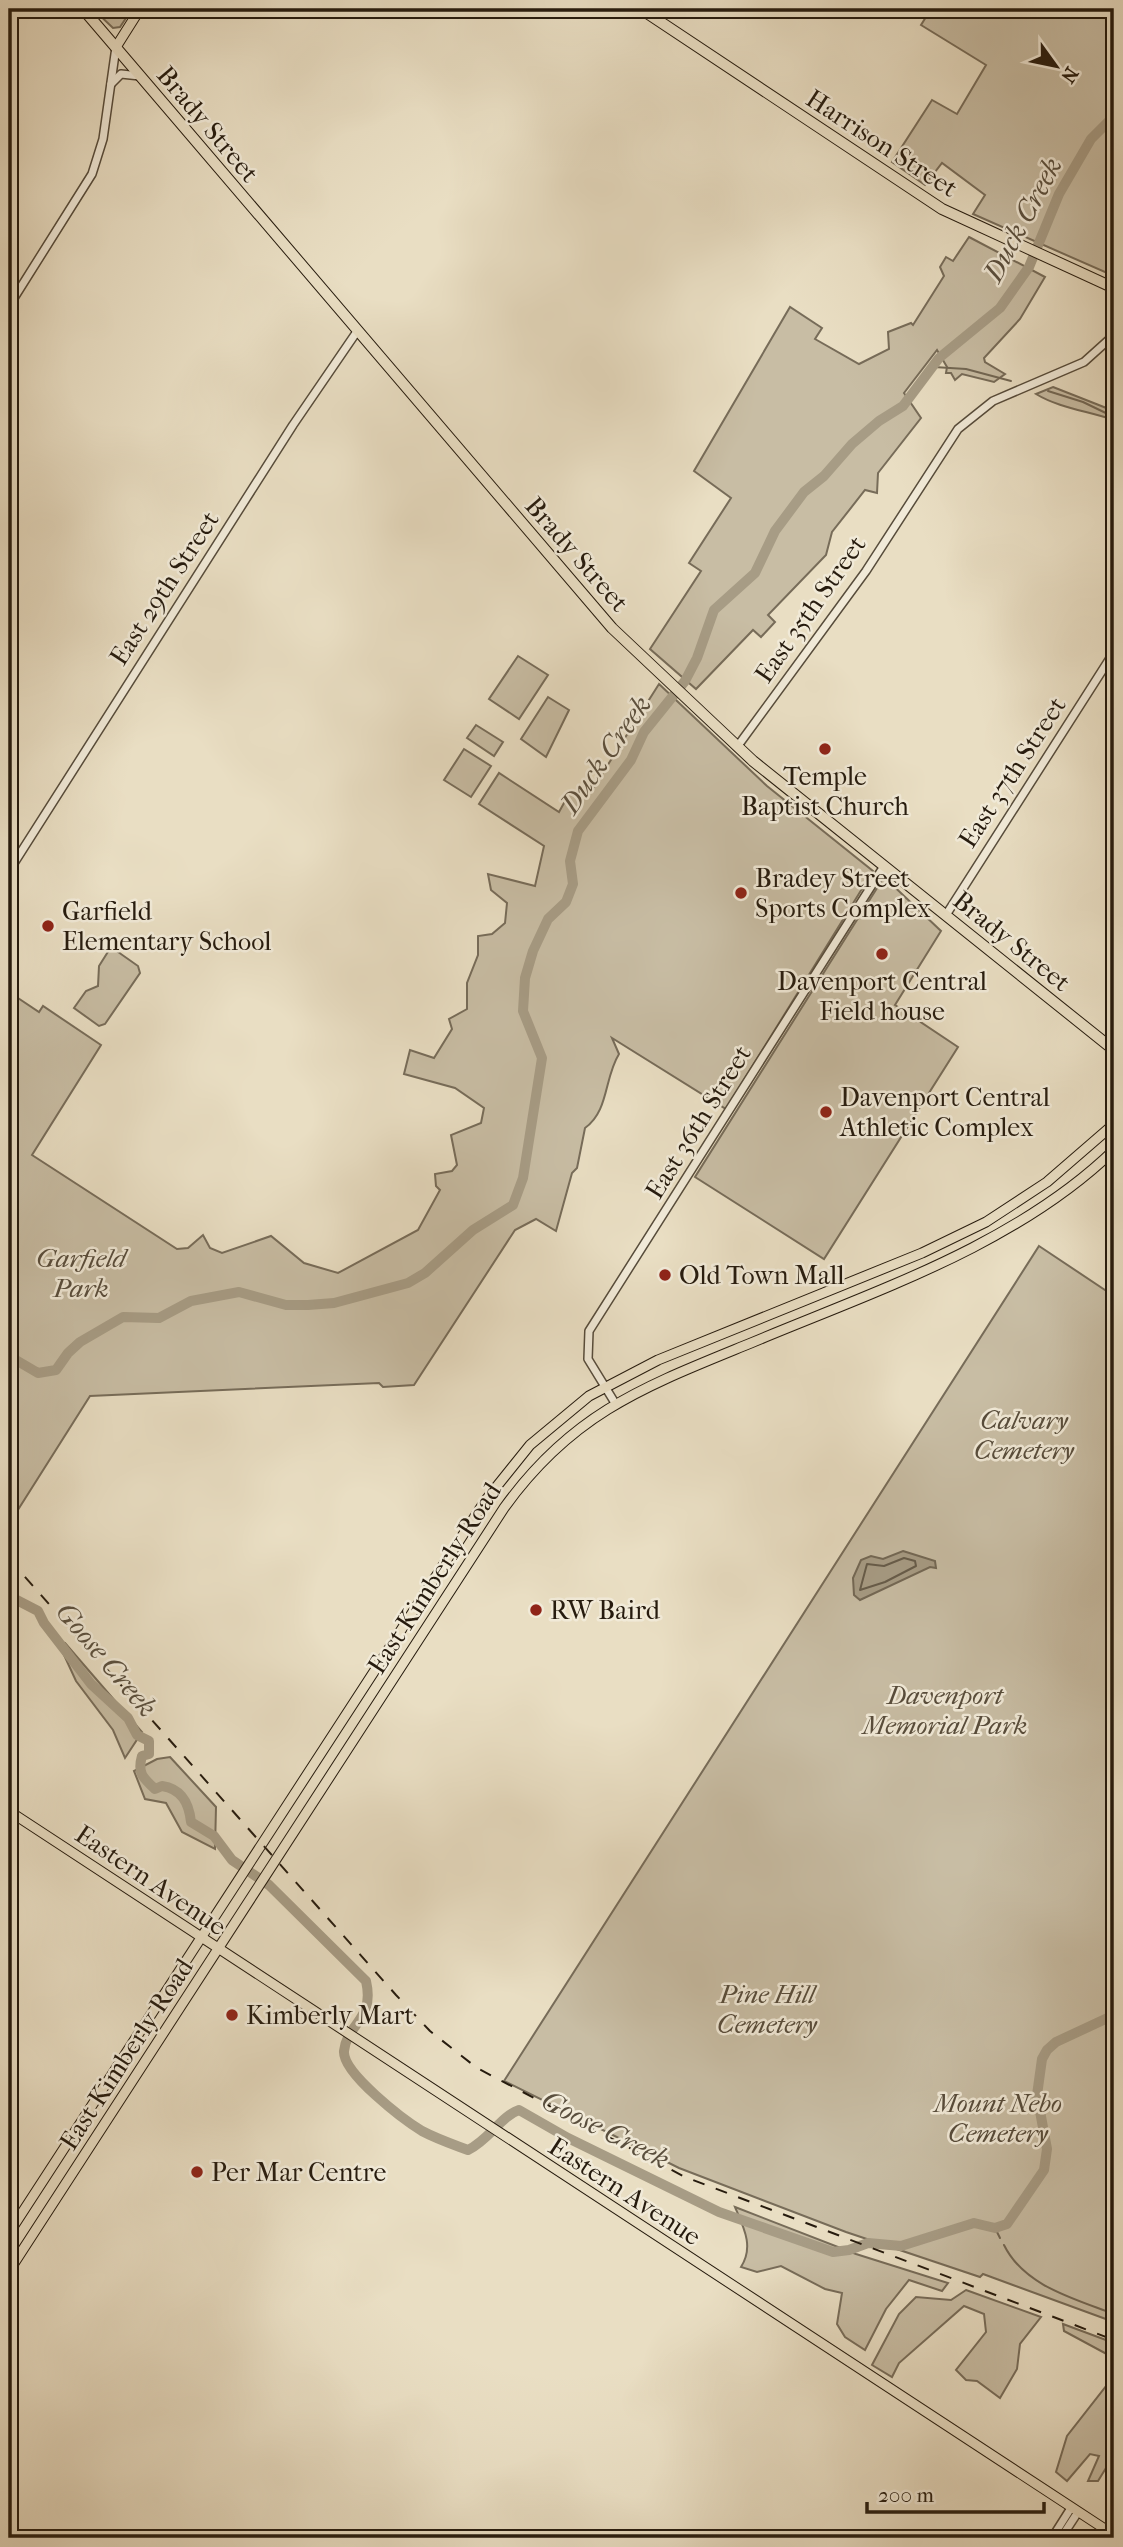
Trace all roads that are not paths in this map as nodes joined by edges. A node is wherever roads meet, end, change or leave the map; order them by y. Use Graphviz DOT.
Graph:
graph roads {
  1 [pos="83,9"];
  2 [pos="140,9"];
  3 [pos="641,9"];
  4 [pos="116,47"];
  5 [pos="140,76"];
  6 [pos="109,88"];
  7 [pos="1114,288"];
  8 [pos="9,306"];
  9 [pos="358,330"];
  10 [pos="1114,335"];
  11 [pos="1114,652"];
  12 [pos="737,747"];
  13 [pos="884,866"];
  14 [pos="9,871"];
  15 [pos="946,915"];
  16 [pos="1114,1050"];
  17 [pos="1114,1124"];
  18 [pos="1114,1150"];
  19 [pos="606,1386"];
  20 [pos="615,1403"];
  21 [pos="9,1811"];
  22 [pos="201,1939"];
  23 [pos="218,1950"];
  24 [pos="9,2233"];
  25 [pos="9,2272"];
  26 [pos="1075,2510"];
  27 [pos="1114,2535"];
  28 [pos="1052,2538"];
  29 [pos="1061,2538"];
  1 -- 4 [label="highway, Brady Street"];
  2 -- 4 [label="main road"];
  3 -- 7 [label="highway, Harrison Street"];
  4 -- 5 [label="highway, Brady Street"];
  4 -- 6 [label="street"];
  5 -- 6 [label="street"];
  5 -- 9 [label="highway, Brady Street"];
  6 -- 8 [label="street"];
  9 -- 12 [label="highway, Brady Street"];
  9 -- 14 [label="street, East 29th Street"];
  10 -- 12 [label="street, East 35th Street"];
  11 -- 15 [label="street, East 37th Street"];
  12 -- 13 [label="highway, Brady Street"];
  13 -- 15 [label="highway, Brady Street"];
  13 -- 19 [label="street, East 36th Street"];
  15 -- 16 [label="highway, Brady Street"];
  17 -- 19 [label="main road, East Kimberly Road"];
  18 -- 20 [label="main road, East Kimberly Road"];
  19 -- 20 [label="street, East 36th Street"];
  19 -- 22 [label="main road, East Kimberly Road"];
  20 -- 23 [label="main road, East Kimberly Road"];
  21 -- 22 [label="main road, Eastern Avenue"];
  22 -- 23 [label="main road, Eastern Avenue"];
  22 -- 24 [label="main road, East Kimberly Road"];
  23 -- 25 [label="main road, East Kimberly Road"];
  23 -- 26 [label="main road, Eastern Avenue"];
  26 -- 27 [label="main road, Eastern Avenue"];
  26 -- 28 [label="street"];
  26 -- 29 [label="street"];
}
